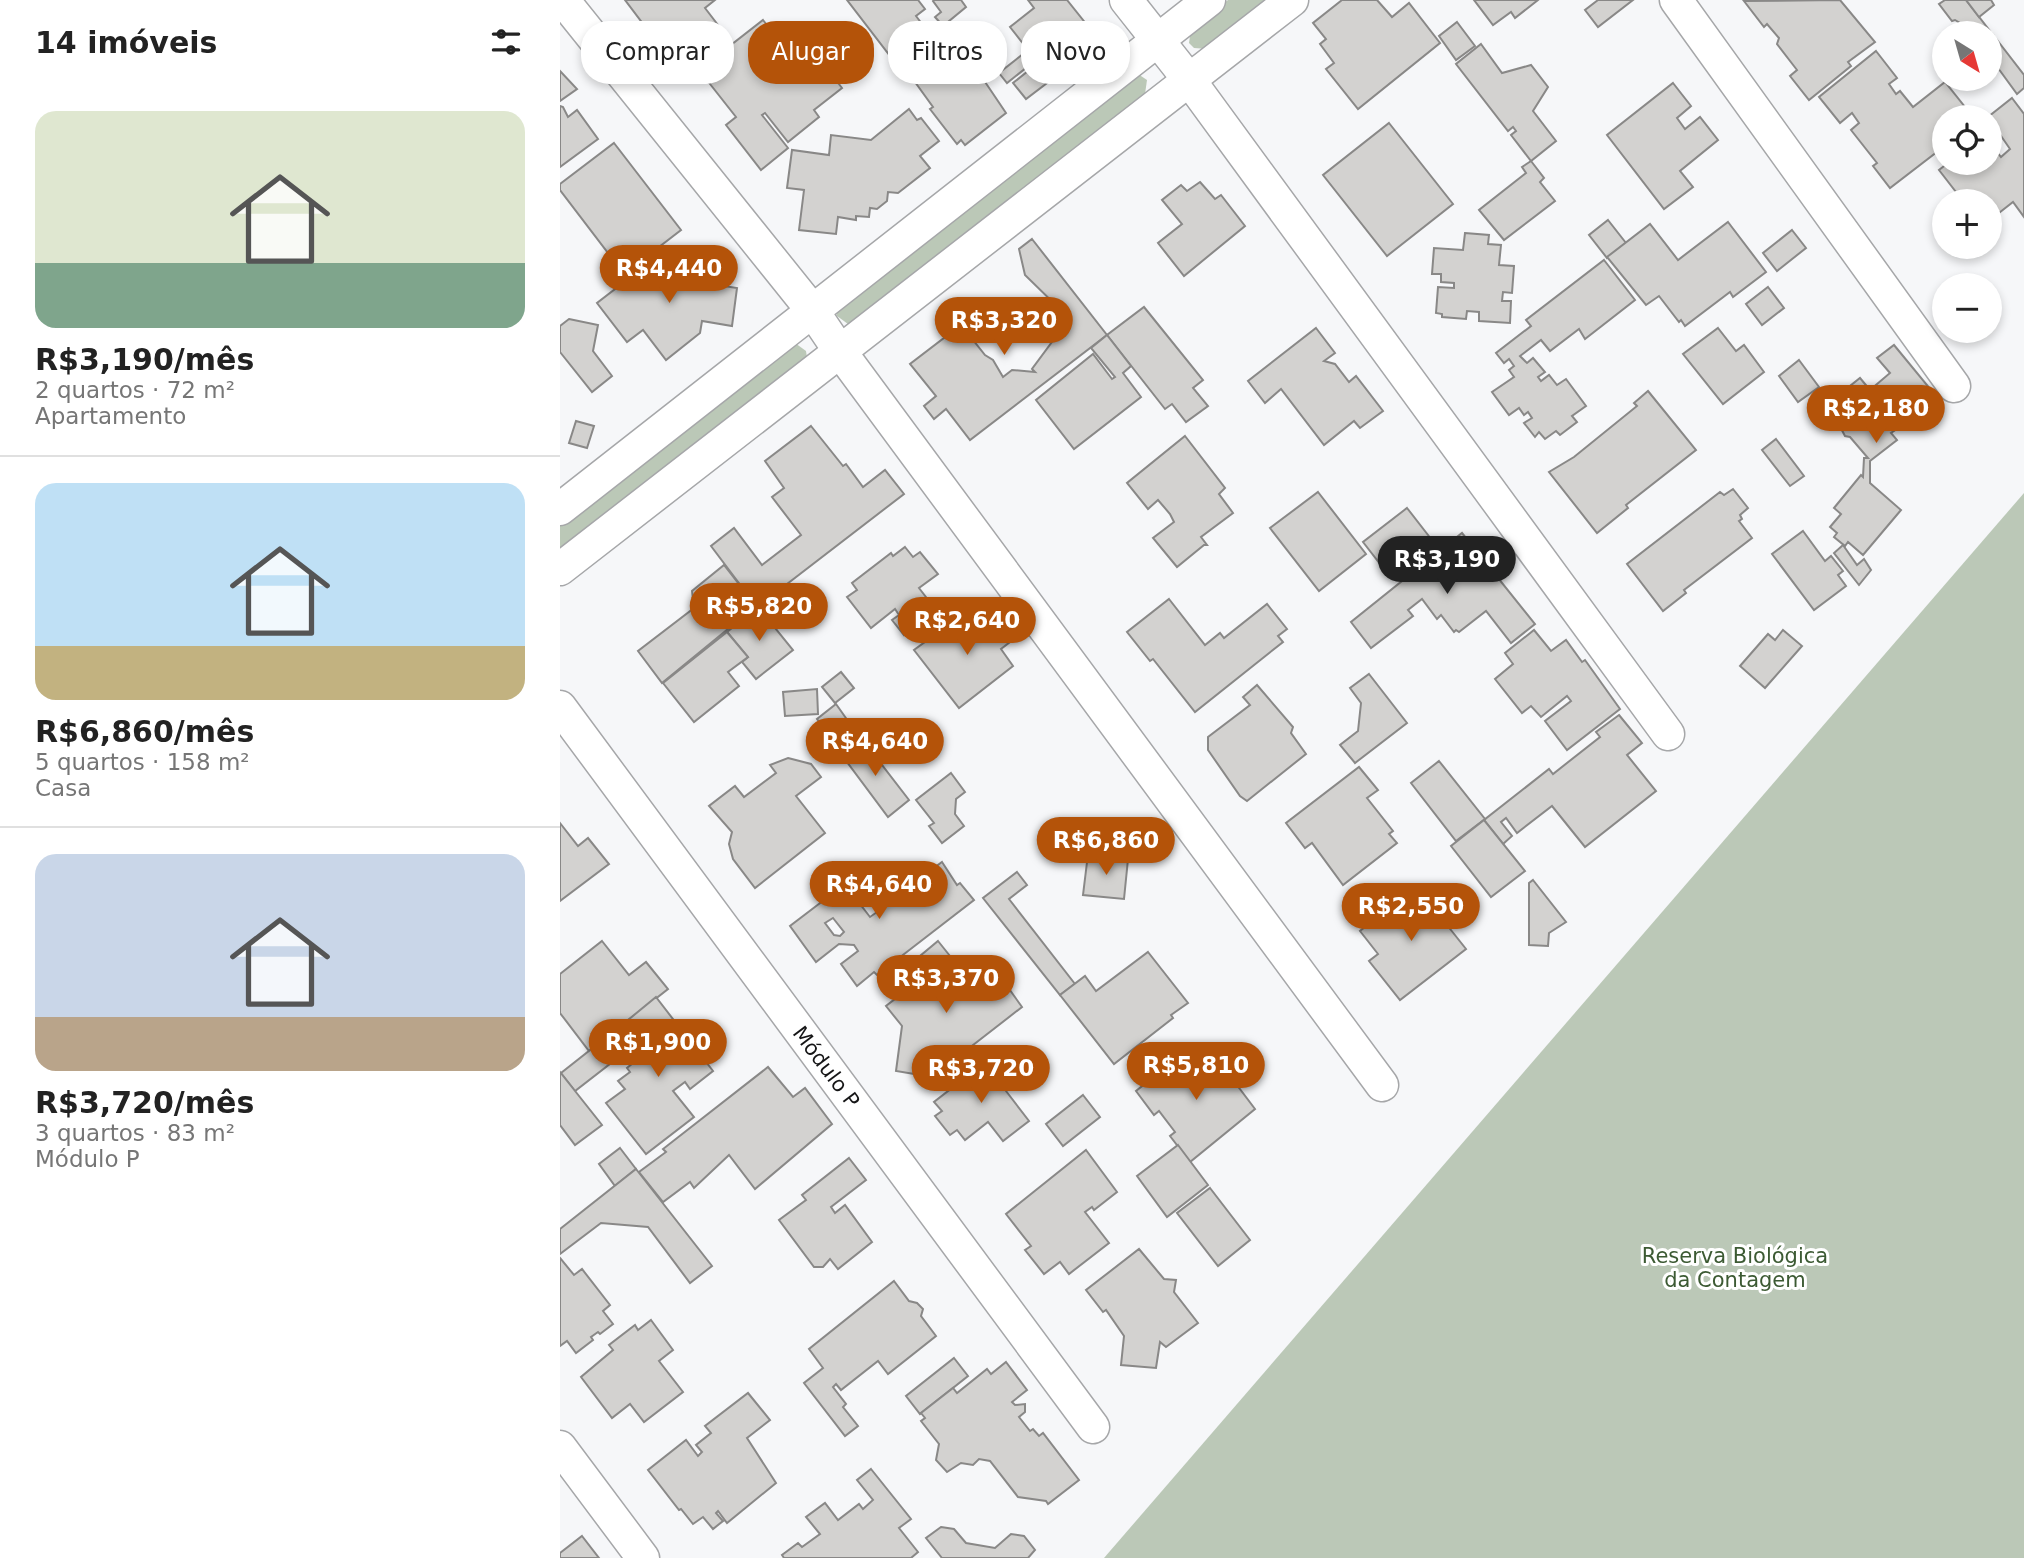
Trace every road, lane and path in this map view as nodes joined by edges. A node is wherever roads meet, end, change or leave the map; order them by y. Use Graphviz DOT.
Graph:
graph roads {
  1 [pos="563,0"];
  2 [pos="1126,0"];
  3 [pos="1209,0"];
  4 [pos="1292,0"];
  5 [pos="1676,0"];
  6 [pos="1158,39"];
  7 [pos="1190,81"];
  8 [pos="812,310"];
  9 [pos="839,350"];
  10 [pos="1954,386"];
  11 [pos="560,509"];
  12 [pos="560,569"];
  13 [pos="560,707"];
  14 [pos="1668,734"];
  15 [pos="1382,1084"];
  16 [pos="1093,1427"];
  17 [pos="560,1447"];
  18 [pos="643,1558"];
  1 -- 8 [label="street"];
  2 -- 6 [label="street"];
  3 -- 6 [label="street"];
  4 -- 7 [label="street"];
  5 -- 10 [label="street"];
  6 -- 7 [label="street"];
  6 -- 8 [label="street"];
  7 -- 9 [label="street"];
  7 -- 14 [label="street"];
  8 -- 9 [label="street"];
  8 -- 11 [label="street"];
  9 -- 12 [label="street"];
  9 -- 15 [label="street"];
  13 -- 16 [label="street, Módulo P"];
  17 -- 18 [label="street"];
}
